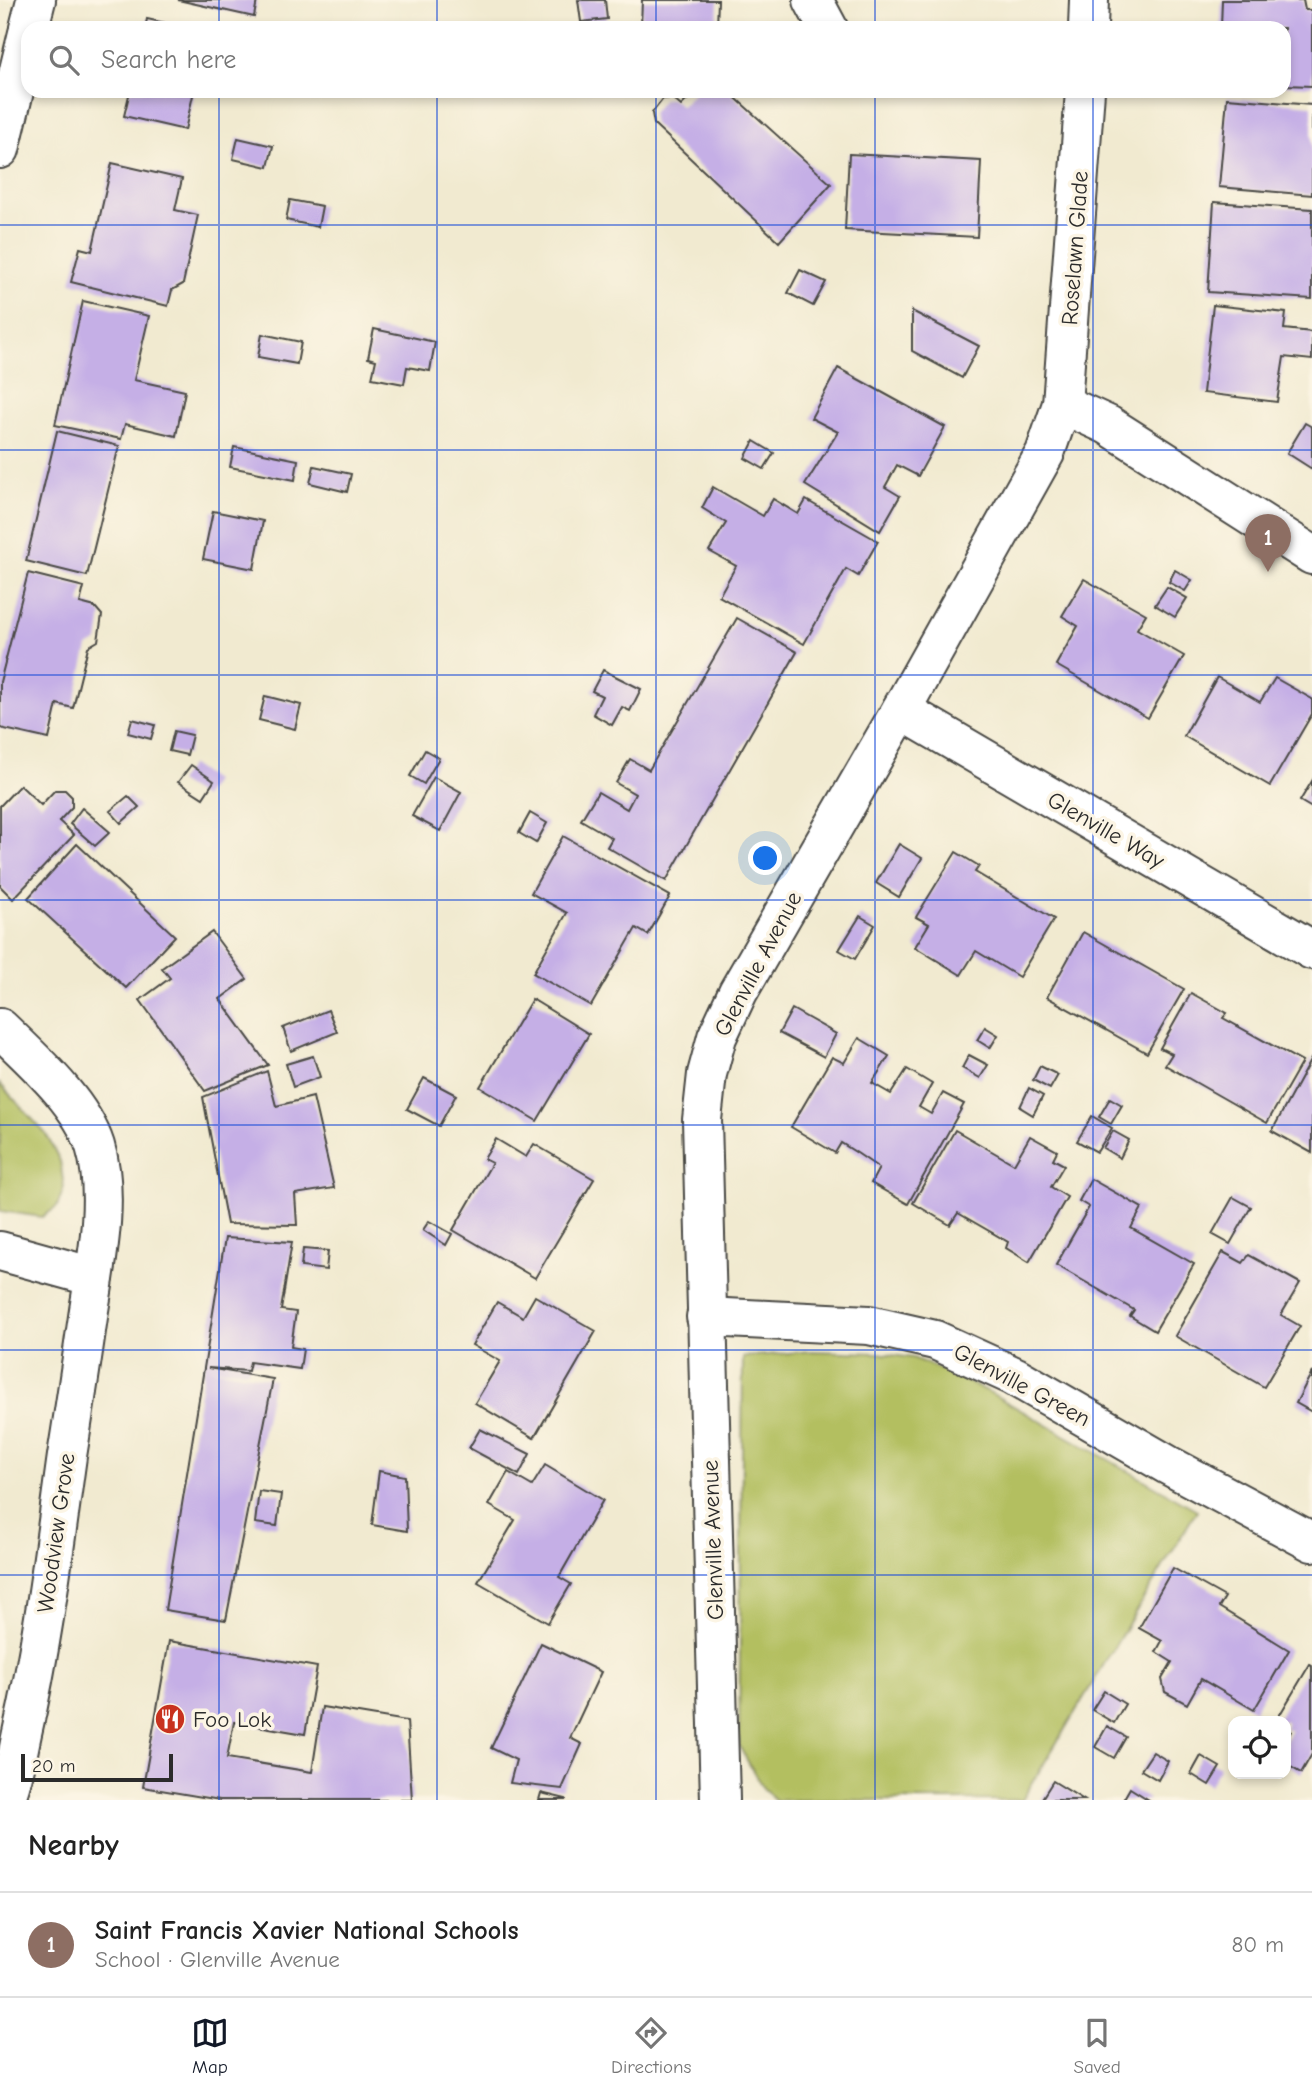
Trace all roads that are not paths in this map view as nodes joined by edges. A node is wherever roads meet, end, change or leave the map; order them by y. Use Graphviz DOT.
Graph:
graph roads {
  1 [pos="36,0"];
  2 [pos="813,0"];
  3 [pos="1089,0"];
  4 [pos="31,21"];
  5 [pos="824,21"];
  6 [pos="1088,21"];
  7 [pos="21,63"];
  8 [pos="1084,98"];
  9 [pos="0,149"];
  10 [pos="1062,404"];
  11 [pos="1312,555"];
  12 [pos="901,710"];
  13 [pos="1312,950"];
  14 [pos="0,1028"];
  15 [pos="0,1251"];
  16 [pos="94,1277"];
  17 [pos="706,1317"];
  18 [pos="1312,1542"];
  19 [pos="8,1794"];
  20 [pos="720,1800"];
  1 -- 4 [label="street"];
  2 -- 5 [label="street"];
  3 -- 6 [label="street"];
  7 -- 9 [label="street"];
  8 -- 10 [label="street, Roselawn Glade"];
  10 -- 11 [label="street"];
  10 -- 12 [label="street, Glenville Avenue"];
  12 -- 13 [label="street, Glenville Way"];
  12 -- 17 [label="street, Glenville Avenue"];
  14 -- 16 [label="street, Woodview Grove"];
  15 -- 16 [label="street"];
  16 -- 19 [label="street, Woodview Grove"];
  17 -- 18 [label="street, Glenville Green"];
  17 -- 20 [label="street, Glenville Avenue"];
}
